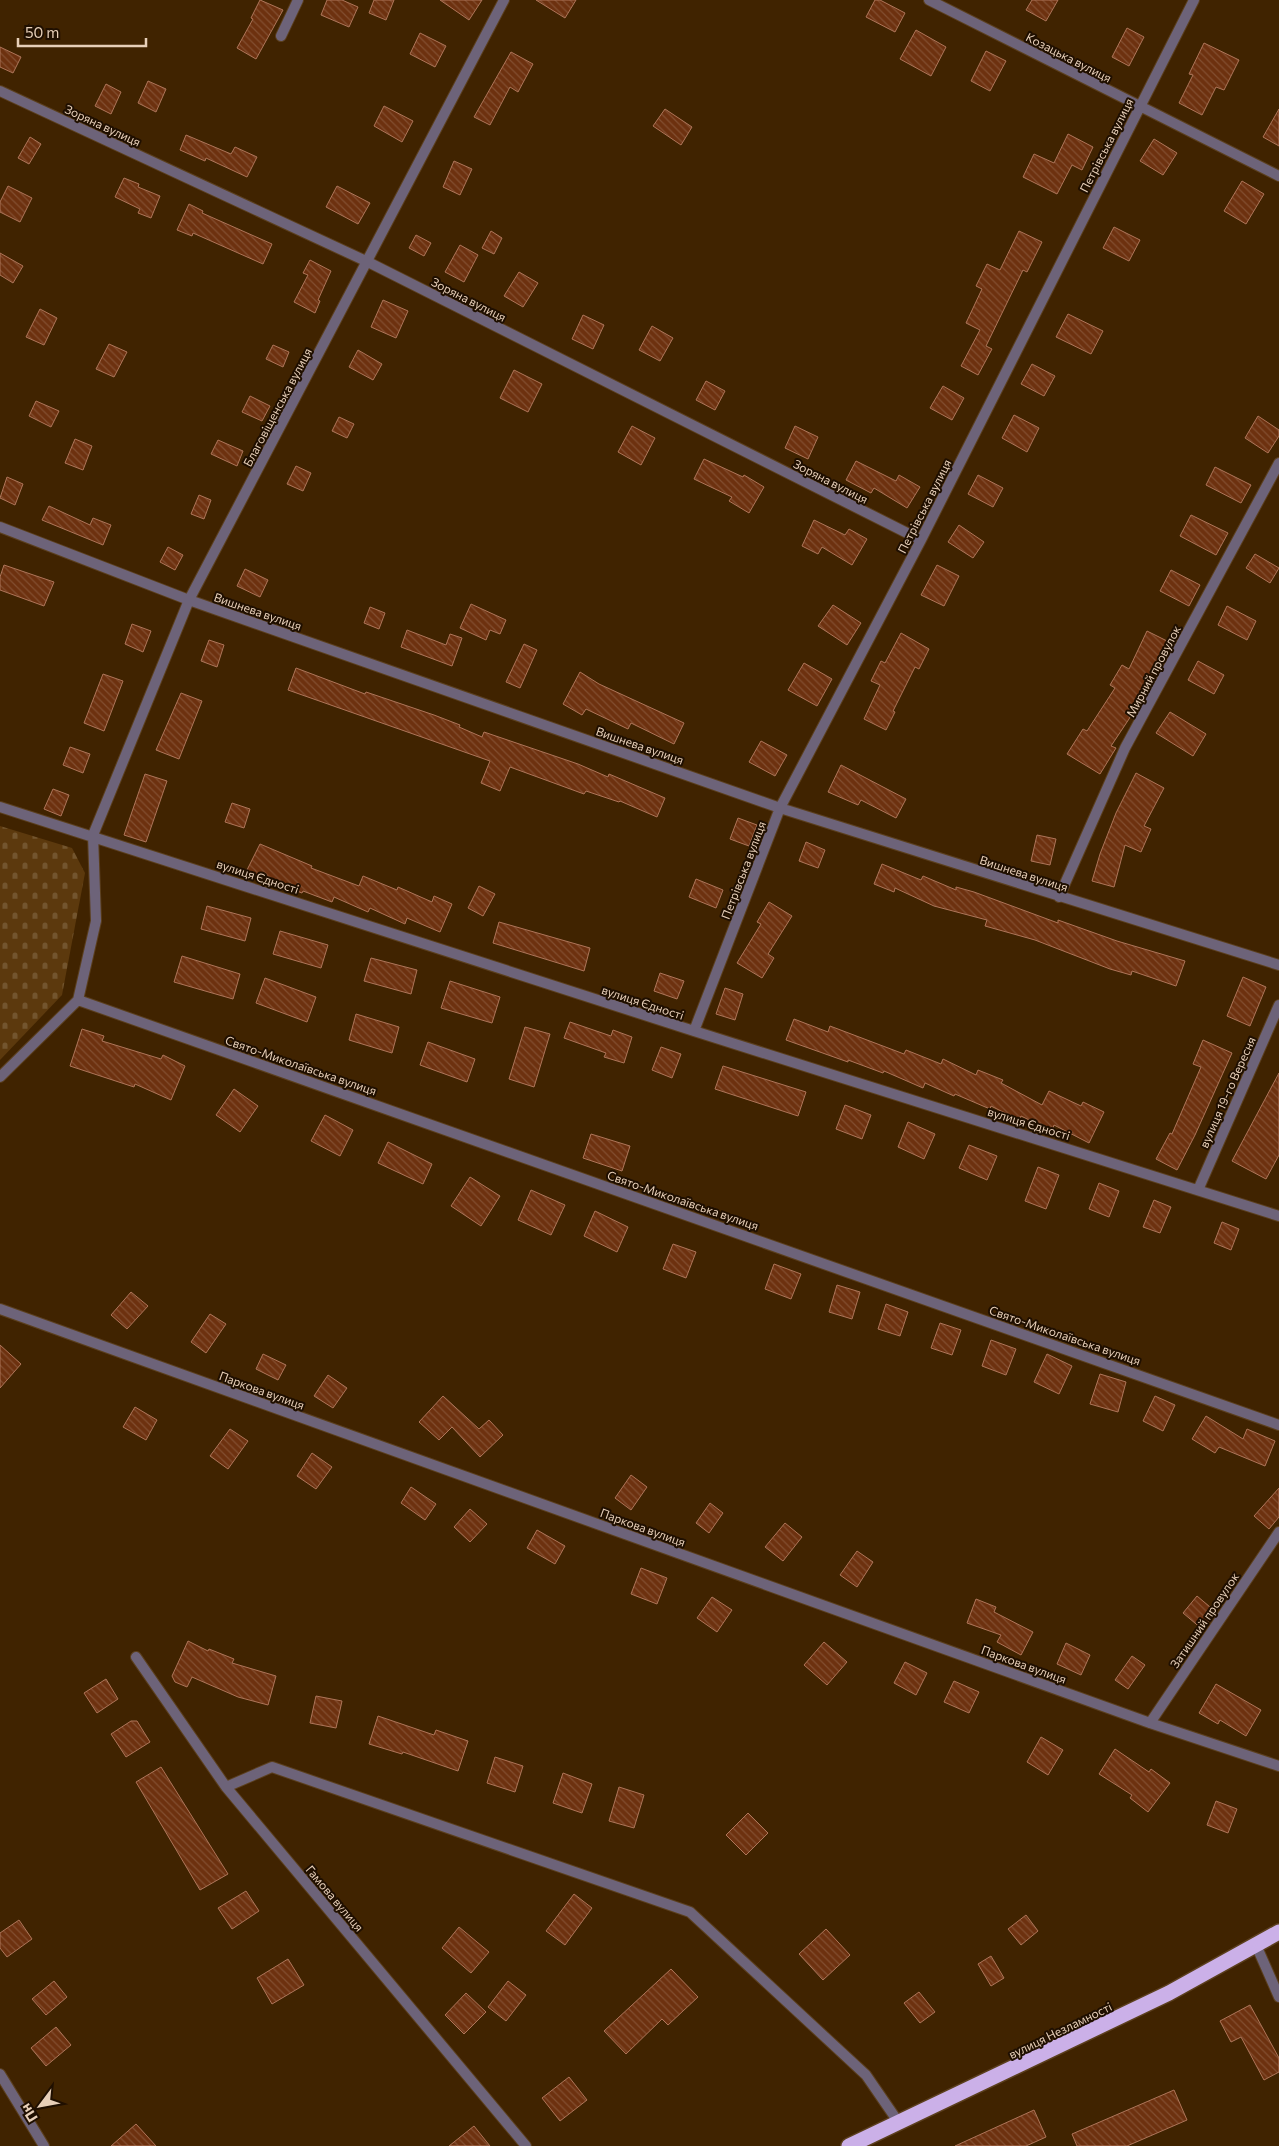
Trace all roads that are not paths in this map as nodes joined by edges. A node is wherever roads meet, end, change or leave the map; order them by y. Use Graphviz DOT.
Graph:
graph roads {
  1 [pos="298,0"];
  2 [pos="504,0"];
  3 [pos="929,0"];
  4 [pos="1194,0"];
  5 [pos="281,36"];
  6 [pos="0,91"];
  7 [pos="1140,107"];
  8 [pos="1279,176"];
  9 [pos="368,262"];
  10 [pos="1279,463"];
  11 [pos="0,527"];
  12 [pos="921,540"];
  13 [pos="189,600"];
  14 [pos="0,807"];
  15 [pos="780,808"];
  16 [pos="93,835"];
  17 [pos="1059,897"];
  18 [pos="1279,966"];
  19 [pos="78,1000"];
  20 [pos="1279,1005"];
  21 [pos="694,1032"];
  22 [pos="0,1077"];
  23 [pos="1198,1190"];
  24 [pos="1279,1216"];
  25 [pos="0,1309"];
  26 [pos="1279,1425"];
  27 [pos="1279,1532"];
  28 [pos="136,1657"];
  29 [pos="1150,1723"];
  30 [pos="1279,1766"];
  31 [pos="226,1787"];
  32 [pos="1279,1932"];
  33 [pos="1256,1946"];
  34 [pos="1279,1998"];
  35 [pos="0,2074"];
  36 [pos="899,2123"];
  37 [pos="44,2146"];
  38 [pos="526,2146"];
  39 [pos="849,2146"];
  1 -- 5 [label="street"];
  2 -- 9 [label="street, Благовіщенська вулиця"];
  3 -- 7 [label="street, Козацька вулиця"];
  4 -- 7 [label="street, Петрівська вулиця"];
  6 -- 9 [label="street, Зоряна вулиця"];
  7 -- 8 [label="street, Козацька вулиця"];
  7 -- 12 [label="street, Петрівська вулиця"];
  9 -- 12 [label="street, Зоряна вулиця"];
  9 -- 13 [label="street, Благовіщенська вулиця"];
  10 -- 17 [label="street, Мирний провулок"];
  11 -- 13 [label="street, Вишнева вулиця"];
  12 -- 15 [label="street, Петрівська вулиця"];
  13 -- 15 [label="street, Вишнева вулиця"];
  13 -- 16 [label="street, Благовіщенська вулиця"];
  14 -- 16 [label="street, вулиця Єдності"];
  15 -- 17 [label="street, Вишнева вулиця"];
  15 -- 21 [label="street, Петрівська вулиця"];
  16 -- 19 [label="street"];
  16 -- 21 [label="street, вулиця Єдності"];
  17 -- 18 [label="street, Вишнева вулиця"];
  19 -- 22 [label="street"];
  19 -- 26 [label="street, Свято-Миколаївська вулиця"];
  20 -- 23 [label="street, вулиця 19-го Вересня"];
  21 -- 23 [label="street, вулиця Єдності"];
  23 -- 24 [label="street, вулиця Єдності"];
  25 -- 29 [label="street, Паркова вулиця"];
  27 -- 29 [label="street, Затишний провулок"];
  28 -- 31 [label="street, Гамова вулиця"];
  29 -- 30 [label="street, Паркова вулиця"];
  31 -- 36 [label="street"];
  31 -- 38 [label="street, Гамова вулиця"];
  32 -- 33 [label="highway, вулиця Незламності"];
  33 -- 34 [label="street"];
  33 -- 36 [label="highway, вулиця Незламності"];
  35 -- 37 [label="street"];
  36 -- 39 [label="highway, вулиця Незламності"];
}
